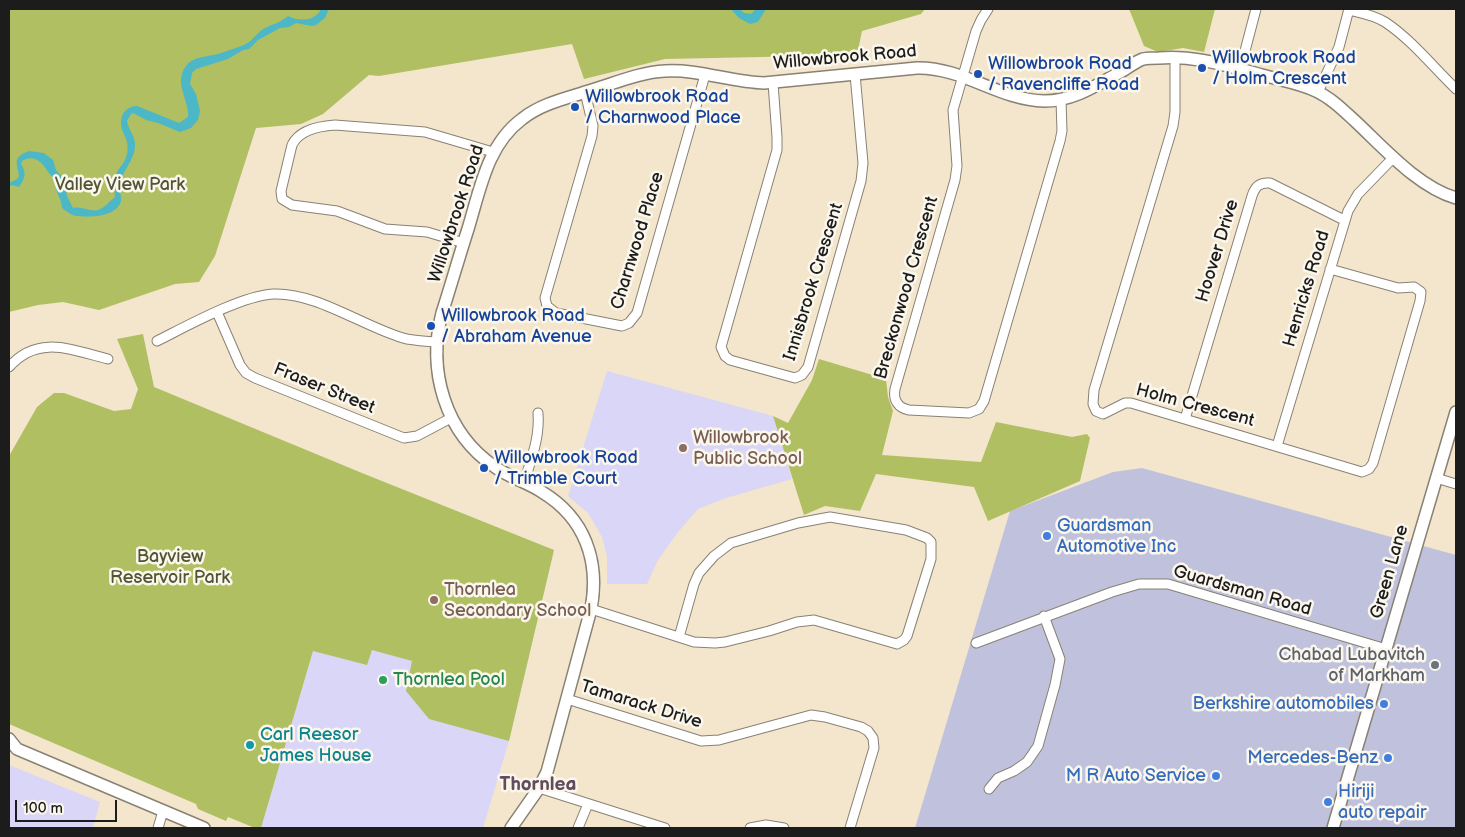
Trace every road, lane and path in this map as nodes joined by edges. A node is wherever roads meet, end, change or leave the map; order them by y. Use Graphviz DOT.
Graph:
graph roads {
  1 [pos="988,9"];
  2 [pos="1256,9"];
  3 [pos="1349,9"];
  4 [pos="1175,57"];
  5 [pos="1240,70"];
  6 [pos="855,74"];
  7 [pos="705,75"];
  8 [pos="963,76"];
  9 [pos="773,83"];
  10 [pos="1456,89"];
  11 [pos="585,92"];
  12 [pos="1318,92"];
  13 [pos="1061,100"];
  14 [pos="493,152"];
  15 [pos="1394,157"];
  16 [pos="1456,198"];
  17 [pos="1344,220"];
  18 [pos="464,243"];
  19 [pos="1330,269"];
  20 [pos="217,312"];
  21 [pos="157,341"];
  22 [pos="437,342"];
  23 [pos="108,359"];
  24 [pos="9,367"];
  25 [pos="1456,412"];
  26 [pos="538,413"];
  27 [pos="451,418"];
  28 [pos="1185,419"];
  29 [pos="1277,446"];
  30 [pos="1436,478"];
  31 [pos="524,483"];
  32 [pos="1456,484"];
  33 [pos="591,609"];
  34 [pos="1044,616"];
  35 [pos="679,637"];
  36 [pos="976,643"];
  37 [pos="1386,649"];
  38 [pos="567,699"];
  39 [pos="9,739"];
  40 [pos="13,751"];
  41 [pos="539,788"];
  42 [pos="989,789"];
  43 [pos="588,804"];
  44 [pos="163,811"];
  45 [pos="158,828"];
  46 [pos="204,828"];
  47 [pos="511,828"];
  48 [pos="578,828"];
  49 [pos="665,828"];
  50 [pos="750,828"];
  51 [pos="784,828"];
  52 [pos="850,828"];
  53 [pos="1332,828"];
  1 -- 8 [label="street, Breckonwood Crescent"];
  2 -- 5 [label="street"];
  3 -- 10 [label="street"];
  3 -- 12 [label="street"];
  4 -- 5 [label="street, Willowbrook Road"];
  4 -- 13 [label="street, Willowbrook Road"];
  4 -- 28 [label="street, Holm Crescent"];
  5 -- 12 [label="street, Willowbrook Road"];
  6 -- 8 [label="street, Willowbrook Road"];
  6 -- 9 [label="street, Willowbrook Road"];
  6 -- 9 [label="street, Innisbrook Crescent"];
  7 -- 9 [label="street, Willowbrook Road"];
  7 -- 11 [label="street, Willowbrook Road"];
  7 -- 11 [label="street, Charnwood Place"];
  8 -- 13 [label="street, Willowbrook Road"];
  8 -- 13 [label="street, Breckonwood Crescent"];
  11 -- 14 [label="street, Willowbrook Road"];
  12 -- 15 [label="street, Willowbrook Road"];
  14 -- 18 [label="street, Willowbrook Road"];
  14 -- 18 [label="street"];
  15 -- 16 [label="street, Willowbrook Road"];
  15 -- 17 [label="street, Henricks Road"];
  17 -- 19 [label="street, Henricks Road"];
  17 -- 28 [label="street, Hoover Drive"];
  18 -- 22 [label="street, Willowbrook Road"];
  19 -- 29 [label="street, Henricks Road"];
  19 -- 29 [label="street, Holm Crescent"];
  20 -- 21 [label="street"];
  20 -- 22 [label="street"];
  20 -- 27 [label="street, Fraser Street"];
  22 -- 27 [label="street, Willowbrook Road"];
  23 -- 24 [label="street"];
  25 -- 30 [label="street, Green Lane"];
  26 -- 31 [label="street"];
  27 -- 31 [label="street, Willowbrook Road"];
  28 -- 29 [label="street, Holm Crescent"];
  30 -- 32 [label="street"];
  30 -- 37 [label="street, Green Lane"];
  31 -- 33 [label="street, Willowbrook Road"];
  33 -- 35 [label="street"];
  33 -- 38 [label="street, Willowbrook Road"];
  34 -- 36 [label="street, Guardsman Road"];
  34 -- 37 [label="street, Guardsman Road"];
  34 -- 42 [label="street"];
  35 -- 35 [label="street"];
  37 -- 53 [label="street, Green Lane"];
  38 -- 41 [label="street, Willowbrook Road"];
  38 -- 52 [label="street, Tamarack Drive"];
  39 -- 40 [label="street"];
  40 -- 44 [label="street"];
  41 -- 43 [label="street"];
  41 -- 47 [label="street, Willowbrook Road"];
  43 -- 48 [label="street"];
  43 -- 49 [label="street"];
  44 -- 45 [label="street"];
  44 -- 46 [label="street"];
  50 -- 51 [label="street"];
}
